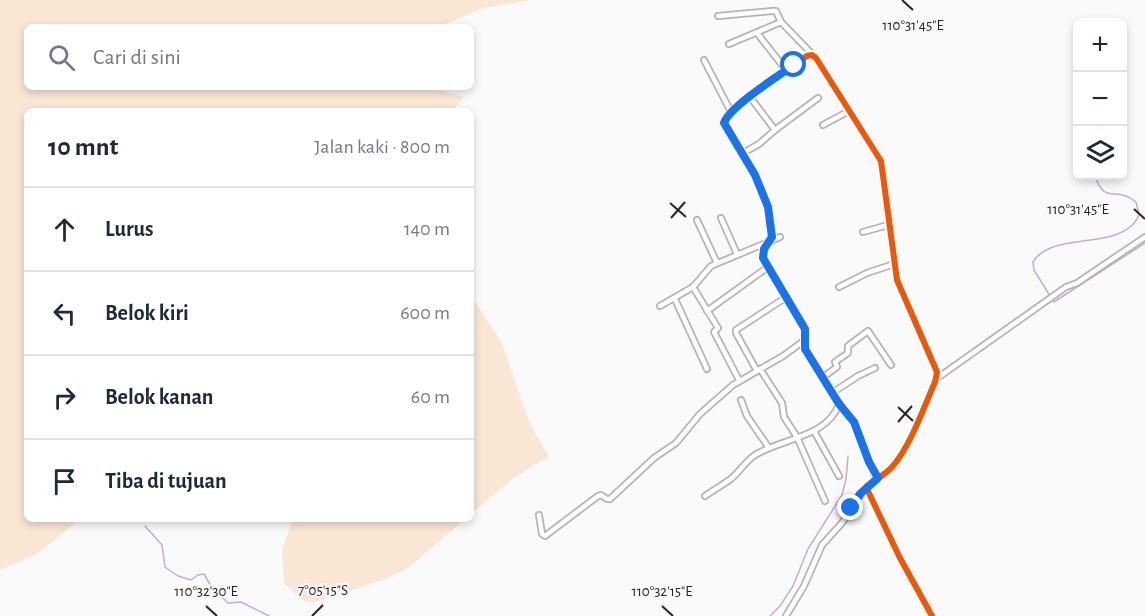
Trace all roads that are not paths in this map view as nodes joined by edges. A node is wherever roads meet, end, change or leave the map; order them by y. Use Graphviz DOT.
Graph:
graph roads {
  1 [pos="718,16"];
  2 [pos="781,22"];
  3 [pos="757,33"];
  4 [pos="729,44"];
  5 [pos="816,58"];
  6 [pos="705,60"];
  7 [pos="786,70"];
  8 [pos="750,97"];
  9 [pos="818,99"];
  10 [pos="849,111"];
  11 [pos="731,112"];
  12 [pos="823,125"];
  13 [pos="775,130"];
  14 [pos="742,153"];
  15 [pos="721,218"];
  16 [pos="697,220"];
  17 [pos="888,225"];
  18 [pos="862,232"];
  19 [pos="780,237"];
  20 [pos="1145,237"];
  21 [pos="768,243"];
  22 [pos="737,254"];
  23 [pos="717,263"];
  24 [pos="894,264"];
  25 [pos="768,267"];
  26 [pos="693,287"];
  27 [pos="839,287"];
  28 [pos="785,298"];
  29 [pos="675,299"];
  30 [pos="660,306"];
  31 [pos="707,310"];
  32 [pos="805,340"];
  33 [pos="891,364"];
  34 [pos="875,368"];
  35 [pos="706,369"];
  36 [pos="758,370"];
  37 [pos="822,378"];
  38 [pos="936,379"];
  39 [pos="739,380"];
  40 [pos="832,393"];
  41 [pos="741,400"];
  42 [pos="839,404"];
  43 [pos="814,431"];
  44 [pos="797,437"];
  45 [pos="769,448"];
  46 [pos="839,476"];
  47 [pos="878,478"];
  48 [pos="866,487"];
  49 [pos="705,496"];
  50 [pos="825,501"];
  51 [pos="539,515"];
  52 [pos="786,616"];
  53 [pos="932,616"];
  1 -- 2 [label="street"];
  2 -- 3 [label="street"];
  2 -- 5 [label="street"];
  3 -- 4 [label="street"];
  3 -- 7 [label="street"];
  5 -- 7 [label="street"];
  5 -- 10 [label="street"];
  6 -- 11 [label="street"];
  7 -- 8 [label="street"];
  8 -- 11 [label="street"];
  8 -- 13 [label="street"];
  9 -- 13 [label="street"];
  10 -- 12 [label="street"];
  10 -- 17 [label="street"];
  11 -- 14 [label="street"];
  13 -- 14 [label="street"];
  14 -- 21 [label="street"];
  15 -- 22 [label="street"];
  16 -- 23 [label="street"];
  17 -- 18 [label="street"];
  17 -- 24 [label="street"];
  19 -- 21 [label="street"];
  20 -- 38 [label="street"];
  21 -- 22 [label="street"];
  21 -- 25 [label="street"];
  22 -- 23 [label="street"];
  23 -- 26 [label="street"];
  24 -- 27 [label="street"];
  24 -- 38 [label="street"];
  25 -- 28 [label="street"];
  25 -- 31 [label="street"];
  26 -- 29 [label="street"];
  26 -- 31 [label="street"];
  28 -- 32 [label="street"];
  28 -- 36 [label="street"];
  29 -- 30 [label="street"];
  29 -- 35 [label="street"];
  31 -- 39 [label="street"];
  32 -- 36 [label="street"];
  32 -- 37 [label="street"];
  33 -- 37 [label="street"];
  34 -- 40 [label="street"];
  36 -- 39 [label="street"];
  36 -- 44 [label="street"];
  37 -- 40 [label="street"];
  38 -- 47 [label="street"];
  39 -- 51 [label="street"];
  40 -- 42 [label="street"];
  41 -- 45 [label="street"];
  42 -- 43 [label="street"];
  42 -- 47 [label="street"];
  43 -- 44 [label="street"];
  43 -- 46 [label="street"];
  44 -- 45 [label="street"];
  44 -- 50 [label="street"];
  45 -- 49 [label="street"];
  47 -- 48 [label="street"];
  48 -- 52 [label="street"];
  48 -- 53 [label="street"];
}
